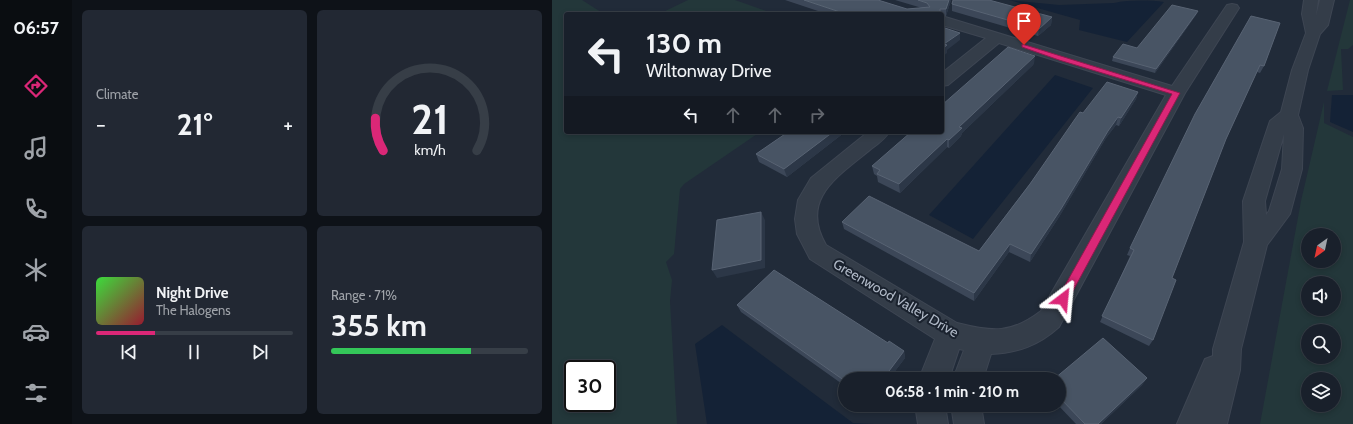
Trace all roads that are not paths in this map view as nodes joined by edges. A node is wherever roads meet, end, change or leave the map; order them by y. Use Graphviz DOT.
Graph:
graph roads {
  1 [pos="1310,0"];
  2 [pos="1328,0"];
  3 [pos="1232,8"];
  4 [pos="944,21"];
  5 [pos="1313,33"];
  6 [pos="997,37"];
  7 [pos="944,79"];
  8 [pos="1176,93"];
  9 [pos="1289,114"];
  10 [pos="878,134"];
  11 [pos="1256,242"];
  12 [pos="952,334"];
  13 [pos="981,342"];
  14 [pos="1227,349"];
  15 [pos="937,372"];
  16 [pos="970,372"];
  17 [pos="930,412"];
  18 [pos="967,412"];
  19 [pos="933,424"];
  20 [pos="969,424"];
  21 [pos="1192,424"];
  22 [pos="1212,424"];
  1 -- 5 [label="street"];
  2 -- 5 [label="street"];
  3 -- 8 [label="street, Greenwood Valley Drive"];
  4 -- 6 [label="street"];
  5 -- 9 [label="street"];
  6 -- 7 [label="street"];
  6 -- 8 [label="street"];
  8 -- 13 [label="street, Greenwood Valley Drive"];
  9 -- 11 [label="street"];
  9 -- 11 [label="street"];
  10 -- 12 [label="street, Greenwood Valley Drive"];
  11 -- 14 [label="street"];
  12 -- 13 [label="street, Greenwood Valley Drive"];
  12 -- 15 [label="street"];
  13 -- 16 [label="street"];
  14 -- 21 [label="street"];
  14 -- 22 [label="street"];
  17 -- 19 [label="street"];
  18 -- 20 [label="street"];
}
